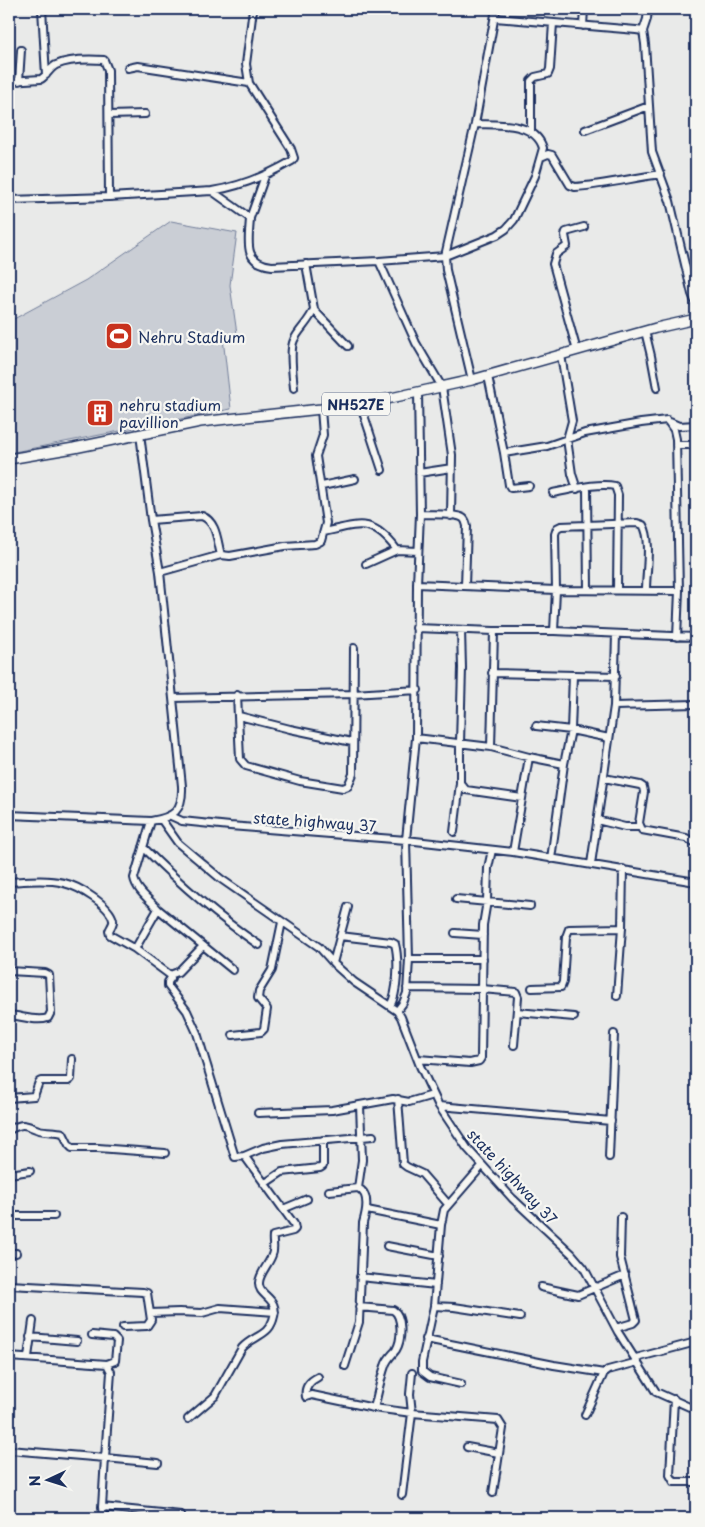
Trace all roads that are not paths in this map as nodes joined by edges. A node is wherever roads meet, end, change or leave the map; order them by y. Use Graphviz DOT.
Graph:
graph roads {
  1 [pos="42,9"];
  2 [pos="253,9"];
  3 [pos="496,9"];
  4 [pos="584,9"];
  5 [pos="648,9"];
  6 [pos="495,18"];
  7 [pos="552,23"];
  8 [pos="583,26"];
  9 [pos="642,32"];
  10 [pos="21,50"];
  11 [pos="128,68"];
  12 [pos="46,75"];
  13 [pos="9,81"];
  14 [pos="19,81"];
  15 [pos="249,83"];
  16 [pos="650,106"];
  17 [pos="144,114"];
  18 [pos="108,116"];
  19 [pos="475,124"];
  20 [pos="585,130"];
  21 [pos="531,132"];
  22 [pos="541,157"];
  23 [pos="661,174"];
  24 [pos="265,176"];
  25 [pos="212,191"];
  26 [pos="109,197"];
  27 [pos="9,200"];
  28 [pos="250,218"];
  29 [pos="584,227"];
  30 [pos="445,256"];
  31 [pos="379,261"];
  32 [pos="306,264"];
  33 [pos="696,304"];
  34 [pos="314,310"];
  35 [pos="696,319"];
  36 [pos="644,331"];
  37 [pos="348,346"];
  38 [pos="577,351"];
  39 [pos="561,355"];
  40 [pos="488,376"];
  41 [pos="472,380"];
  42 [pos="442,387"];
  43 [pos="294,388"];
  44 [pos="657,388"];
  45 [pos="418,392"];
  46 [pos="360,403"];
  47 [pos="321,409"];
  48 [pos="667,420"];
  49 [pos="696,425"];
  50 [pos="140,434"];
  51 [pos="567,439"];
  52 [pos="676,445"];
  53 [pos="696,445"];
  54 [pos="504,453"];
  55 [pos="9,459"];
  56 [pos="452,468"];
  57 [pos="382,470"];
  58 [pos="418,473"];
  59 [pos="355,479"];
  60 [pos="322,486"];
  61 [pos="529,486"];
  62 [pos="587,487"];
  63 [pos="577,489"];
  64 [pos="553,493"];
  65 [pos="420,514"];
  66 [pos="452,516"];
  67 [pos="151,520"];
  68 [pos="588,524"];
  69 [pos="618,525"];
  70 [pos="324,532"];
  71 [pos="396,550"];
  72 [pos="418,551"];
  73 [pos="221,555"];
  74 [pos="366,564"];
  75 [pos="160,572"];
  76 [pos="417,584"];
  77 [pos="465,586"];
  78 [pos="556,590"];
  79 [pos="588,590"];
  80 [pos="617,590"];
  81 [pos="646,590"];
  82 [pos="679,590"];
  83 [pos="416,628"];
  84 [pos="461,630"];
  85 [pos="554,631"];
  86 [pos="494,632"];
  87 [pos="616,634"];
  88 [pos="677,637"];
  89 [pos="696,637"];
  90 [pos="354,648"];
  91 [pos="492,673"];
  92 [pos="573,675"];
  93 [pos="616,676"];
  94 [pos="418,690"];
  95 [pos="353,694"];
  96 [pos="237,695"];
  97 [pos="173,698"];
  98 [pos="696,704"];
  99 [pos="614,706"];
  100 [pos="239,716"];
  101 [pos="536,726"];
  102 [pos="571,730"];
  103 [pos="416,738"];
  104 [pos="609,738"];
  105 [pos="352,742"];
  106 [pos="460,742"];
  107 [pos="491,747"];
  108 [pos="529,758"];
  109 [pos="564,764"];
  110 [pos="604,778"];
  111 [pos="460,783"];
  112 [pos="522,798"];
  113 [pos="9,815"];
  114 [pos="170,816"];
  115 [pos="161,819"];
  116 [pos="597,820"];
  117 [pos="151,821"];
  118 [pos="640,828"];
  119 [pos="454,832"];
  120 [pos="406,840"];
  121 [pos="696,843"];
  122 [pos="143,847"];
  123 [pos="492,850"];
  124 [pos="513,852"];
  125 [pos="551,858"];
  126 [pos="591,864"];
  127 [pos="623,869"];
  128 [pos="696,879"];
  129 [pos="9,882"];
  130 [pos="456,899"];
  131 [pos="487,901"];
  132 [pos="530,906"];
  133 [pos="348,907"];
  134 [pos="158,909"];
  135 [pos="282,922"];
  136 [pos="622,928"];
  137 [pos="455,933"];
  138 [pos="483,935"];
  139 [pos="340,936"];
  140 [pos="259,945"];
  141 [pos="203,946"];
  142 [pos="135,949"];
  143 [pos="408,959"];
  144 [pos="483,959"];
  145 [pos="333,963"];
  146 [pos="233,970"];
  147 [pos="9,971"];
  148 [pos="170,975"];
  149 [pos="407,988"];
  150 [pos="532,988"];
  151 [pos="482,989"];
  152 [pos="617,996"];
  153 [pos="390,1006"];
  154 [pos="397,1011"];
  155 [pos="516,1012"];
  156 [pos="9,1015"];
  157 [pos="574,1017"];
  158 [pos="614,1034"];
  159 [pos="233,1035"];
  160 [pos="514,1045"];
  161 [pos="72,1059"];
  162 [pos="418,1060"];
  163 [pos="434,1094"];
  164 [pos="9,1098"];
  165 [pos="398,1099"];
  166 [pos="360,1105"];
  167 [pos="439,1106"];
  168 [pos="258,1113"];
  169 [pos="611,1121"];
  170 [pos="9,1130"];
  171 [pos="373,1136"];
  172 [pos="362,1137"];
  173 [pos="324,1140"];
  174 [pos="165,1153"];
  175 [pos="244,1156"];
  176 [pos="609,1157"];
  177 [pos="482,1166"];
  178 [pos="30,1171"];
  179 [pos="9,1174"];
  180 [pos="264,1184"];
  181 [pos="358,1188"];
  182 [pos="329,1190"];
  183 [pos="308,1198"];
  184 [pos="448,1204"];
  185 [pos="283,1209"];
  186 [pos="367,1210"];
  187 [pos="9,1216"];
  188 [pos="54,1216"];
  189 [pos="621,1217"];
  190 [pos="441,1226"];
  191 [pos="387,1246"];
  192 [pos="9,1253"];
  193 [pos="16,1253"];
  194 [pos="439,1256"];
  195 [pos="625,1275"];
  196 [pos="360,1276"];
  197 [pos="9,1285"];
  198 [pos="436,1285"];
  199 [pos="541,1286"];
  200 [pos="596,1288"];
  201 [pos="434,1306"];
  202 [pos="359,1307"];
  203 [pos="275,1312"];
  204 [pos="150,1313"];
  205 [pos="520,1317"];
  206 [pos="33,1321"];
  207 [pos="123,1326"];
  208 [pos="616,1328"];
  209 [pos="92,1335"];
  210 [pos="30,1337"];
  211 [pos="426,1339"];
  212 [pos="77,1340"];
  213 [pos="696,1342"];
  214 [pos="9,1357"];
  215 [pos="28,1357"];
  216 [pos="637,1360"];
  217 [pos="107,1364"];
  218 [pos="345,1366"];
  219 [pos="412,1373"];
  220 [pos="604,1373"];
  221 [pos="318,1377"];
  222 [pos="461,1384"];
  223 [pos="674,1400"];
  224 [pos="374,1408"];
  225 [pos="696,1410"];
  226 [pos="412,1413"];
  227 [pos="585,1415"];
  228 [pos="188,1418"];
  229 [pos="467,1447"];
  230 [pos="9,1450"];
  231 [pos="499,1453"];
  232 [pos="105,1458"];
  233 [pos="158,1463"];
  234 [pos="696,1482"];
  235 [pos="493,1493"];
  236 [pos="402,1495"];
  237 [pos="102,1508"];
  238 [pos="181,1515"];
  239 [pos="103,1518"];
  1 -- 12 [label="street"];
  2 -- 15 [label="street"];
  3 -- 6 [label="street"];
  4 -- 8 [label="street"];
  5 -- 9 [label="street"];
  6 -- 7 [label="street"];
  6 -- 19 [label="street"];
  7 -- 8 [label="street"];
  7 -- 21 [label="street"];
  8 -- 9 [label="street"];
  9 -- 16 [label="street"];
  10 -- 14 [label="street"];
  11 -- 15 [label="street"];
  12 -- 14 [label="street"];
  12 -- 18 [label="street"];
  13 -- 14 [label="street"];
  15 -- 24 [label="street"];
  16 -- 20 [label="street"];
  16 -- 23 [label="street"];
  17 -- 18 [label="street"];
  18 -- 26 [label="street"];
  19 -- 21 [label="street"];
  19 -- 30 [label="street"];
  21 -- 22 [label="street"];
  22 -- 23 [label="street"];
  22 -- 30 [label="street"];
  23 -- 33 [label="street"];
  24 -- 25 [label="street"];
  24 -- 28 [label="street"];
  25 -- 26 [label="street"];
  25 -- 28 [label="street"];
  26 -- 27 [label="street"];
  28 -- 32 [label="street"];
  29 -- 38 [label="street"];
  30 -- 31 [label="street"];
  30 -- 41 [label="street"];
  31 -- 32 [label="street"];
  31 -- 42 [label="street"];
  32 -- 34 [label="street"];
  34 -- 37 [label="street"];
  34 -- 43 [label="street"];
  35 -- 36 [label="highway, NH527E"];
  36 -- 38 [label="highway, NH527E"];
  36 -- 44 [label="street"];
  38 -- 39 [label="highway, NH527E"];
  39 -- 40 [label="highway, NH527E"];
  39 -- 51 [label="street"];
  40 -- 41 [label="highway, NH527E"];
  40 -- 54 [label="street"];
  41 -- 42 [label="highway, NH527E"];
  42 -- 45 [label="highway, NH527E"];
  42 -- 56 [label="street"];
  45 -- 46 [label="highway, NH527E"];
  45 -- 58 [label="street"];
  46 -- 47 [label="highway, NH527E"];
  46 -- 57 [label="street"];
  47 -- 50 [label="highway, NH527E"];
  47 -- 60 [label="street"];
  48 -- 49 [label="street"];
  48 -- 51 [label="street"];
  48 -- 52 [label="street"];
  50 -- 55 [label="highway, NH527E"];
  50 -- 67 [label="street"];
  51 -- 54 [label="street"];
  51 -- 63 [label="street"];
  52 -- 53 [label="street"];
  52 -- 82 [label="street"];
  54 -- 61 [label="street"];
  56 -- 58 [label="street"];
  56 -- 66 [label="street"];
  58 -- 65 [label="street"];
  59 -- 60 [label="street"];
  60 -- 70 [label="street"];
  62 -- 63 [label="street"];
  62 -- 68 [label="street"];
  62 -- 69 [label="street"];
  63 -- 64 [label="street"];
  65 -- 66 [label="street"];
  65 -- 72 [label="street"];
  66 -- 77 [label="street"];
  67 -- 73 [label="street"];
  67 -- 75 [label="street"];
  68 -- 69 [label="street"];
  68 -- 78 [label="street"];
  68 -- 79 [label="street"];
  69 -- 80 [label="street"];
  69 -- 81 [label="street"];
  70 -- 71 [label="street"];
  70 -- 73 [label="street"];
  71 -- 72 [label="street"];
  71 -- 74 [label="street"];
  72 -- 76 [label="street"];
  73 -- 75 [label="street"];
  75 -- 97 [label="street"];
  76 -- 77 [label="street"];
  76 -- 83 [label="street"];
  77 -- 78 [label="street"];
  78 -- 79 [label="street"];
  78 -- 85 [label="street"];
  79 -- 80 [label="street"];
  80 -- 81 [label="street"];
  81 -- 82 [label="street"];
  82 -- 88 [label="street"];
  83 -- 84 [label="street"];
  83 -- 94 [label="street"];
  84 -- 86 [label="street"];
  84 -- 106 [label="street"];
  85 -- 86 [label="street"];
  85 -- 87 [label="street"];
  86 -- 91 [label="street"];
  87 -- 88 [label="street"];
  87 -- 93 [label="street"];
  88 -- 89 [label="street"];
  90 -- 95 [label="street"];
  91 -- 92 [label="street"];
  91 -- 107 [label="street"];
  92 -- 93 [label="street"];
  92 -- 102 [label="street"];
  93 -- 99 [label="street"];
  94 -- 95 [label="street"];
  94 -- 103 [label="street"];
  95 -- 96 [label="street"];
  95 -- 105 [label="street"];
  96 -- 97 [label="street"];
  96 -- 100 [label="street"];
  97 -- 114 [label="street"];
  98 -- 99 [label="street"];
  99 -- 104 [label="street"];
  100 -- 105 [label="street"];
  100 -- 105 [label="street"];
  101 -- 102 [label="street"];
  102 -- 104 [label="street"];
  102 -- 109 [label="street"];
  103 -- 106 [label="street"];
  103 -- 120 [label="street"];
  104 -- 110 [label="street"];
  106 -- 107 [label="street"];
  106 -- 111 [label="street"];
  107 -- 108 [label="street"];
  108 -- 109 [label="street"];
  108 -- 112 [label="street"];
  109 -- 125 [label="street"];
  110 -- 116 [label="street"];
  110 -- 118 [label="street"];
  111 -- 112 [label="street"];
  111 -- 119 [label="street"];
  112 -- 124 [label="street"];
  113 -- 117 [label="street"];
  114 -- 115 [label="street"];
  114 -- 120 [label="street, state highway 37"];
  115 -- 117 [label="street"];
  115 -- 135 [label="street, state highway 37"];
  116 -- 118 [label="street"];
  116 -- 126 [label="street"];
  117 -- 122 [label="street"];
  118 -- 121 [label="street"];
  120 -- 123 [label="street, state highway 37"];
  120 -- 143 [label="street"];
  122 -- 134 [label="street"];
  122 -- 140 [label="street"];
  123 -- 124 [label="street, state highway 37"];
  123 -- 131 [label="street"];
  124 -- 125 [label="street, state highway 37"];
  125 -- 126 [label="street, state highway 37"];
  126 -- 127 [label="street, state highway 37"];
  127 -- 128 [label="street, state highway 37"];
  127 -- 136 [label="street"];
  129 -- 142 [label="street"];
  130 -- 131 [label="street"];
  131 -- 132 [label="street"];
  131 -- 138 [label="street"];
  133 -- 139 [label="street"];
  134 -- 141 [label="street"];
  134 -- 142 [label="street"];
  135 -- 145 [label="street, state highway 37"];
  135 -- 159 [label="street"];
  136 -- 150 [label="street"];
  136 -- 152 [label="street"];
  137 -- 138 [label="street"];
  138 -- 144 [label="street"];
  139 -- 145 [label="street"];
  139 -- 153 [label="street"];
  141 -- 146 [label="street"];
  141 -- 148 [label="street"];
  142 -- 148 [label="street"];
  143 -- 144 [label="street"];
  143 -- 149 [label="street"];
  144 -- 151 [label="street"];
  145 -- 153 [label="street, state highway 37"];
  147 -- 156 [label="street"];
  148 -- 175 [label="street"];
  149 -- 151 [label="street"];
  149 -- 154 [label="street"];
  151 -- 155 [label="street"];
  151 -- 162 [label="street"];
  153 -- 154 [label="street, state highway 37"];
  154 -- 162 [label="street, state highway 37"];
  155 -- 157 [label="street"];
  155 -- 160 [label="street"];
  158 -- 169 [label="street"];
  161 -- 164 [label="street"];
  162 -- 163 [label="street, state highway 37"];
  163 -- 165 [label="street"];
  163 -- 167 [label="street, state highway 37"];
  165 -- 166 [label="street"];
  165 -- 184 [label="street"];
  166 -- 168 [label="street"];
  166 -- 172 [label="street"];
  167 -- 169 [label="street"];
  167 -- 177 [label="street, state highway 37"];
  169 -- 176 [label="street"];
  170 -- 174 [label="street"];
  171 -- 172 [label="street"];
  172 -- 173 [label="street"];
  172 -- 181 [label="street"];
  173 -- 175 [label="street"];
  173 -- 180 [label="street"];
  175 -- 180 [label="street"];
  177 -- 184 [label="street"];
  177 -- 200 [label="street, state highway 37"];
  178 -- 179 [label="street"];
  180 -- 185 [label="street"];
  181 -- 182 [label="street"];
  181 -- 186 [label="street"];
  183 -- 185 [label="street"];
  184 -- 190 [label="street"];
  185 -- 203 [label="street"];
  186 -- 190 [label="street"];
  186 -- 196 [label="street"];
  187 -- 188 [label="street"];
  189 -- 195 [label="street"];
  190 -- 194 [label="street"];
  191 -- 194 [label="street"];
  192 -- 193 [label="street"];
  194 -- 198 [label="street"];
  195 -- 200 [label="street"];
  195 -- 208 [label="street"];
  196 -- 198 [label="street"];
  196 -- 202 [label="street"];
  197 -- 204 [label="street"];
  198 -- 201 [label="street"];
  199 -- 200 [label="street"];
  200 -- 208 [label="street, state highway 37"];
  201 -- 205 [label="street"];
  201 -- 211 [label="street"];
  202 -- 218 [label="street"];
  202 -- 224 [label="street"];
  203 -- 204 [label="street"];
  203 -- 228 [label="street"];
  204 -- 207 [label="street"];
  206 -- 210 [label="street"];
  208 -- 216 [label="street, state highway 37"];
  209 -- 217 [label="street"];
  210 -- 212 [label="street"];
  210 -- 215 [label="street"];
  211 -- 220 [label="street"];
  211 -- 222 [label="street"];
  213 -- 216 [label="street"];
  214 -- 215 [label="street"];
  215 -- 217 [label="street"];
  216 -- 220 [label="street"];
  216 -- 223 [label="street, state highway 37"];
  217 -- 232 [label="street"];
  219 -- 226 [label="street"];
  220 -- 227 [label="street"];
  221 -- 224 [label="street"];
  223 -- 225 [label="street, state highway 37"];
  223 -- 234 [label="street"];
  224 -- 226 [label="street"];
  226 -- 231 [label="street"];
  226 -- 236 [label="street"];
  229 -- 231 [label="street"];
  230 -- 232 [label="street"];
  231 -- 235 [label="street"];
  232 -- 233 [label="street"];
  232 -- 237 [label="street"];
  237 -- 238 [label="street"];
  237 -- 239 [label="street"];
}
